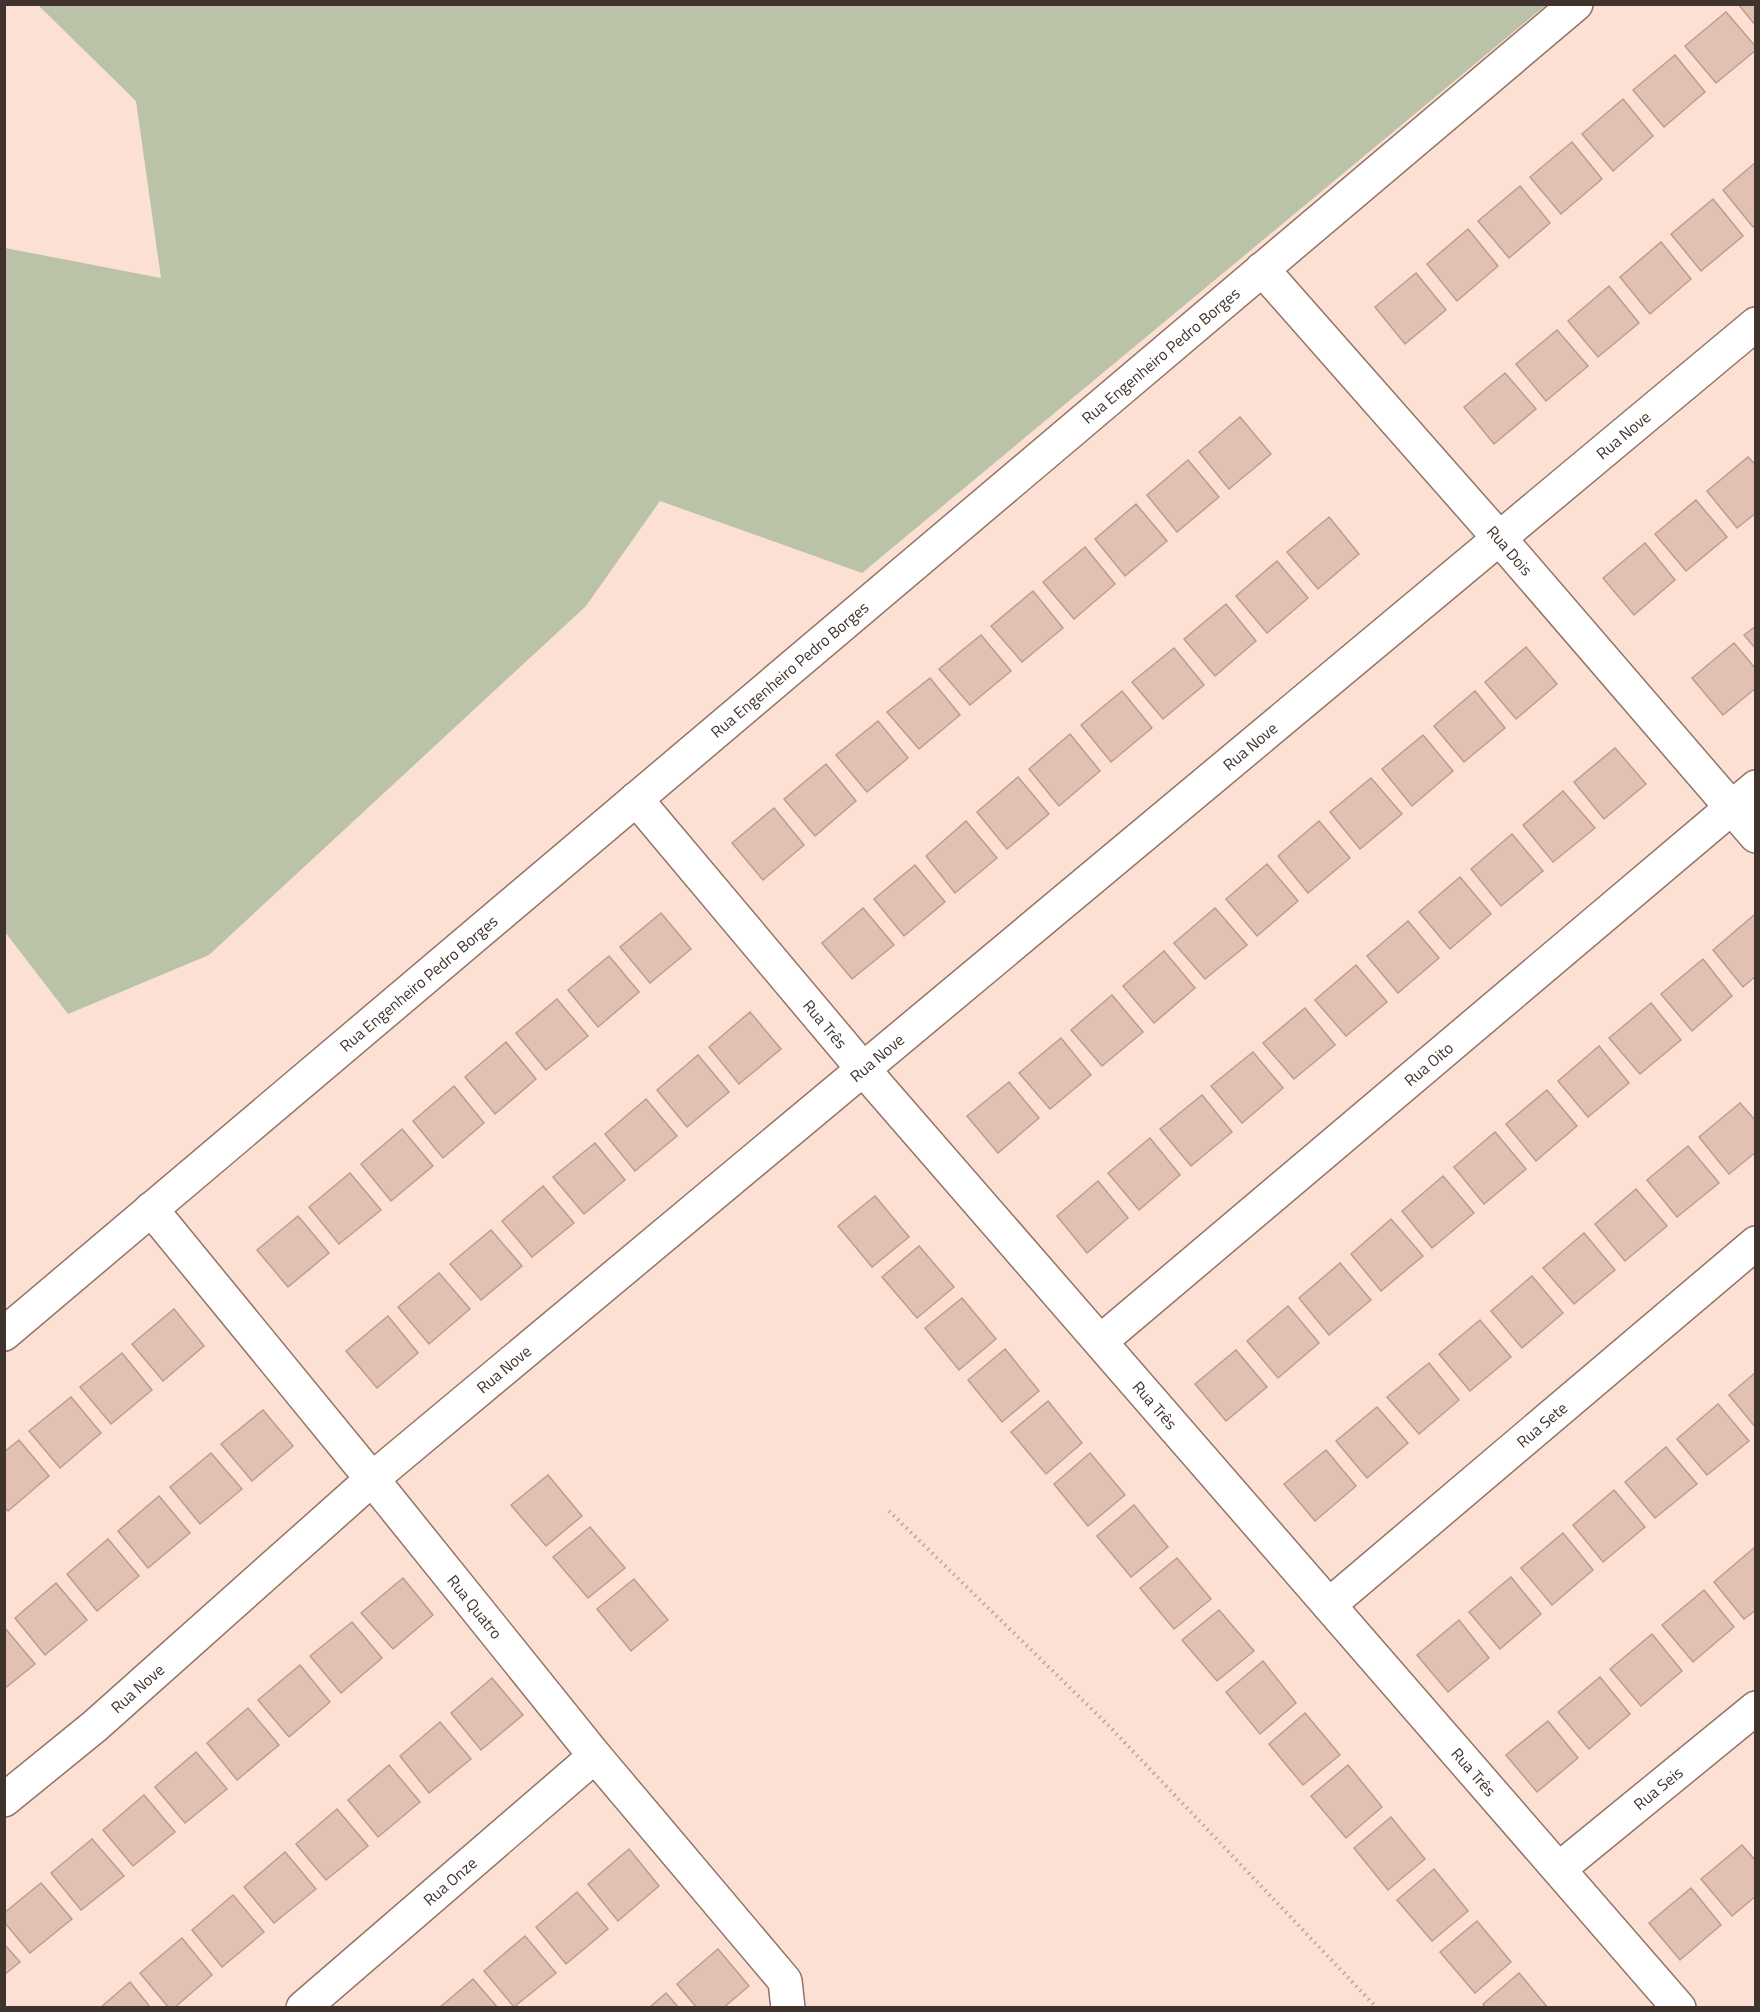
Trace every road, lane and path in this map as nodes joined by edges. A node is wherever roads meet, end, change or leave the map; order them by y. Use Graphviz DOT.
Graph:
graph roads {
  1 [pos="1576,4"];
  2 [pos="1262,269"];
  3 [pos="1755,324"];
  4 [pos="1500,539"];
  5 [pos="1744,798"];
  6 [pos="636,799"];
  7 [pos="1755,836"];
  8 [pos="863,1069"];
  9 [pos="151,1209"];
  10 [pos="1755,1243"];
  11 [pos="4,1334"];
  12 [pos="1101,1341"];
  13 [pos="372,1479"];
  14 [pos="889,1511"];
  15 [pos="1329,1605"];
  16 [pos="1755,1708"];
  17 [pos="595,1756"];
  18 [pos="4,1800"];
  19 [pos="1559,1869"];
  20 [pos="303,2007"];
  21 [pos="788,2007"];
  22 [pos="1377,2007"];
  23 [pos="1679,2007"];
  1 -- 2 [label="street, Rua Engenheiro Pedro Borges"];
  2 -- 4 [label="street, Rua Dois"];
  2 -- 6 [label="street, Rua Engenheiro Pedro Borges"];
  3 -- 4 [label="street, Rua Nove"];
  4 -- 5 [label="street, Rua Dois"];
  4 -- 8 [label="street, Rua Nove"];
  5 -- 7 [label="street, Rua Dois"];
  5 -- 12 [label="street, Rua Oito"];
  6 -- 8 [label="street, Rua Três"];
  6 -- 9 [label="street, Rua Engenheiro Pedro Borges"];
  8 -- 12 [label="street, Rua Três"];
  8 -- 13 [label="street, Rua Nove"];
  9 -- 11 [label="street, Rua Engenheiro Pedro Borges"];
  9 -- 13 [label="street, Rua Quatro"];
  10 -- 15 [label="street, Rua Sete"];
  12 -- 15 [label="street, Rua Três"];
  13 -- 17 [label="street, Rua Quatro"];
  13 -- 18 [label="street, Rua Nove"];
  14 -- 22 [label="path"];
  15 -- 19 [label="street, Rua Três"];
  16 -- 19 [label="street, Rua Seis"];
  17 -- 20 [label="street, Rua Onze"];
  17 -- 21 [label="street, Rua Quatro"];
  19 -- 23 [label="street, Rua Três"];
}
